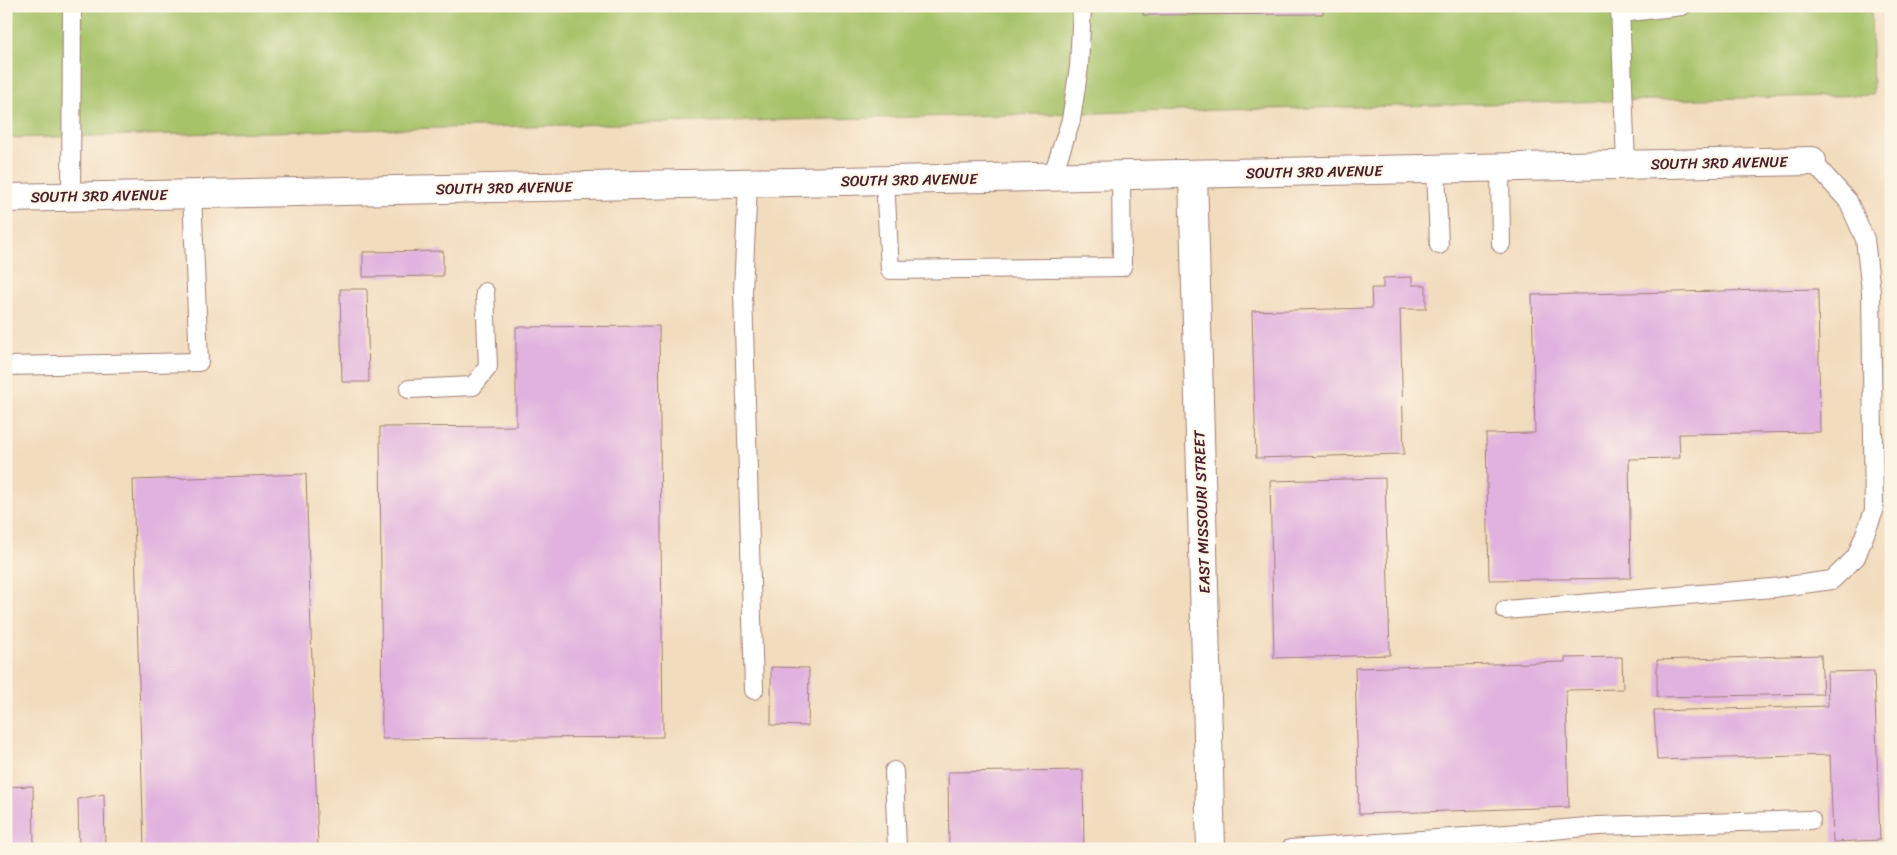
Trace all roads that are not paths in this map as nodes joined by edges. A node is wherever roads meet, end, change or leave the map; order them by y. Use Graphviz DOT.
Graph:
graph roads {
  1 [pos="72,6"];
  2 [pos="1082,6"];
  3 [pos="1682,6"];
  4 [pos="1620,10"];
  5 [pos="1812,160"];
  6 [pos="1626,165"];
  7 [pos="1500,168"];
  8 [pos="1436,169"];
  9 [pos="1193,174"];
  10 [pos="1121,176"];
  11 [pos="1052,177"];
  12 [pos="885,181"];
  13 [pos="748,183"];
  14 [pos="192,194"];
  15 [pos="71,197"];
  16 [pos="6,198"];
  17 [pos="1501,244"];
  18 [pos="1439,245"];
  19 [pos="485,292"];
  20 [pos="6,366"];
  21 [pos="409,389"];
  22 [pos="1505,610"];
  23 [pos="754,690"];
  24 [pos="894,771"];
  25 [pos="1811,820"];
  26 [pos="897,849"];
  27 [pos="1211,849"];
  28 [pos="1290,849"];
  1 -- 15 [label="lane"];
  2 -- 11 [label="lane"];
  3 -- 4 [label="lane"];
  4 -- 6 [label="lane"];
  5 -- 6 [label="street, SOUTH 3RD AVENUE"];
  5 -- 22 [label="lane"];
  6 -- 7 [label="street, SOUTH 3RD AVENUE"];
  7 -- 8 [label="street, SOUTH 3RD AVENUE"];
  7 -- 17 [label="lane"];
  8 -- 9 [label="street, SOUTH 3RD AVENUE"];
  8 -- 18 [label="lane"];
  9 -- 10 [label="street, SOUTH 3RD AVENUE"];
  9 -- 27 [label="street, EAST MISSOURI STREET"];
  10 -- 11 [label="street, SOUTH 3RD AVENUE"];
  10 -- 12 [label="lane"];
  11 -- 12 [label="street, SOUTH 3RD AVENUE"];
  12 -- 13 [label="street, SOUTH 3RD AVENUE"];
  13 -- 14 [label="street, SOUTH 3RD AVENUE"];
  13 -- 23 [label="lane"];
  14 -- 15 [label="street, SOUTH 3RD AVENUE"];
  14 -- 20 [label="lane"];
  15 -- 16 [label="street, SOUTH 3RD AVENUE"];
  19 -- 21 [label="lane"];
  24 -- 26 [label="lane"];
  25 -- 28 [label="lane"];
}
